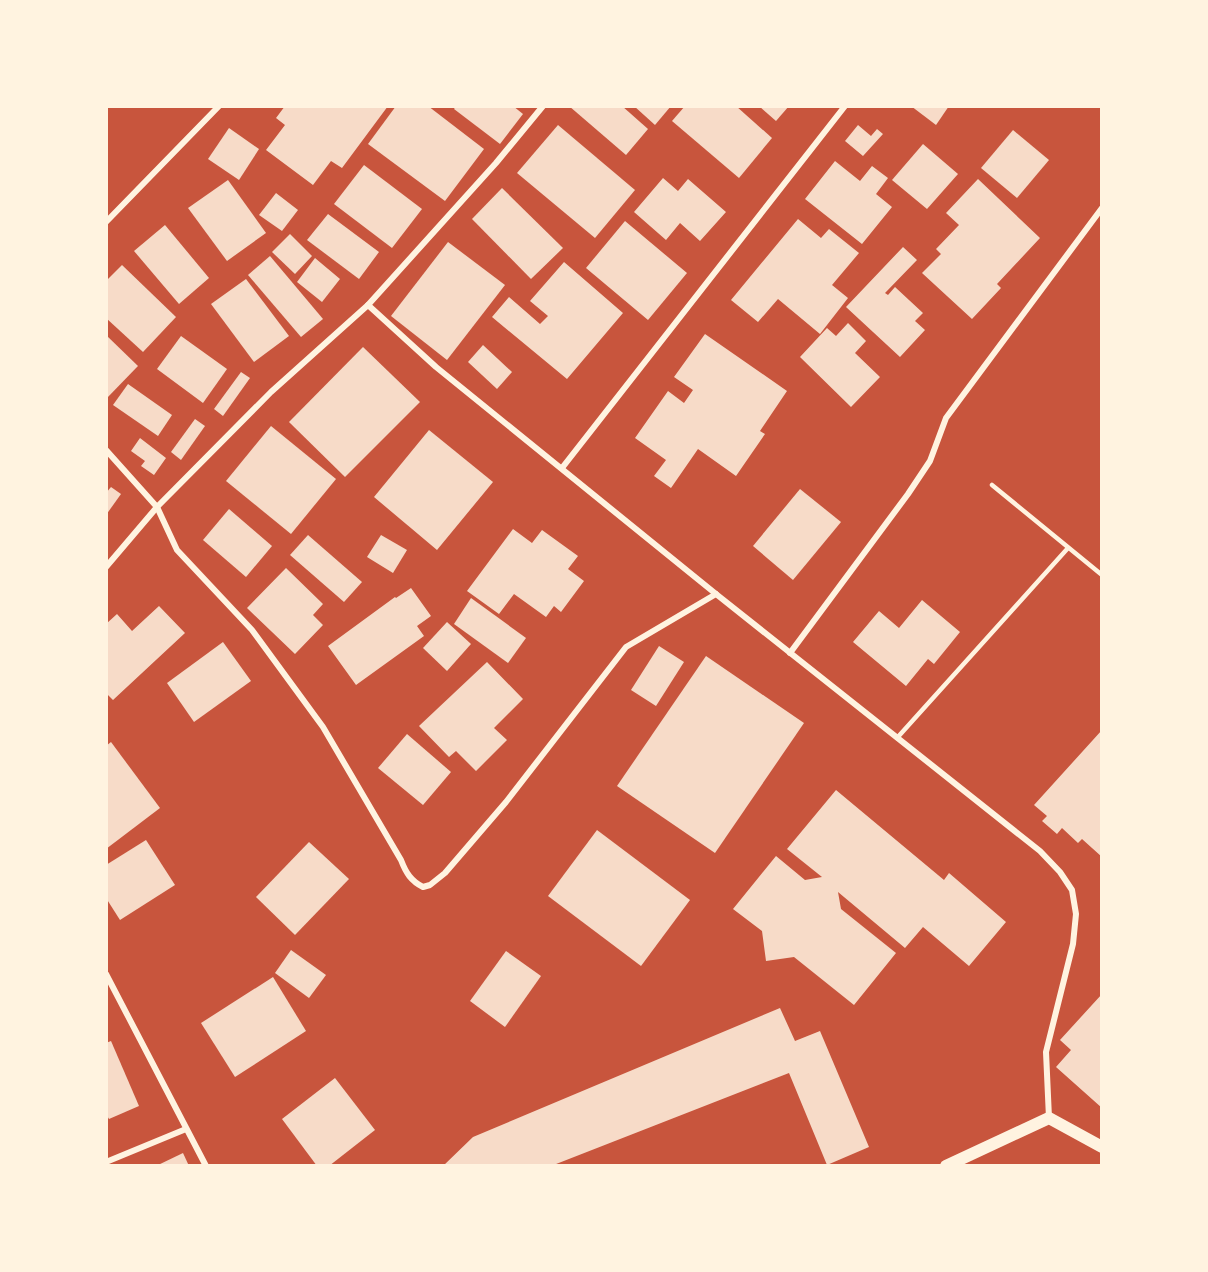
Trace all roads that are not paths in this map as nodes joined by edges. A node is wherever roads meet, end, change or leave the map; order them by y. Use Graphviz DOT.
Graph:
graph roads {
  1 [pos="219,106"];
  2 [pos="543,106"];
  3 [pos="845,106"];
  4 [pos="1101,208"];
  5 [pos="106,222"];
  6 [pos="368,305"];
  7 [pos="106,450"];
  8 [pos="562,468"];
  9 [pos="992,485"];
  10 [pos="157,507"];
  11 [pos="1068,548"];
  12 [pos="106,567"];
  13 [pos="1101,575"];
  14 [pos="716,594"];
  15 [pos="790,653"];
  16 [pos="897,738"];
  17 [pos="106,974"];
  18 [pos="1049,1118"];
  19 [pos="186,1129"];
  20 [pos="1101,1147"];
  21 [pos="106,1162"];
  22 [pos="206,1166"];
  23 [pos="946,1166"];
  1 -- 5 [label="street"];
  2 -- 6 [label="street"];
  3 -- 8 [label="street"];
  4 -- 15 [label="street"];
  6 -- 8 [label="street"];
  6 -- 10 [label="street"];
  7 -- 10 [label="street"];
  8 -- 14 [label="street"];
  9 -- 11 [label="lane"];
  10 -- 12 [label="street"];
  10 -- 14 [label="street"];
  11 -- 13 [label="lane"];
  11 -- 16 [label="lane"];
  14 -- 15 [label="street"];
  15 -- 16 [label="street"];
  16 -- 18 [label="street"];
  17 -- 19 [label="street"];
  18 -- 20 [label="main road"];
  18 -- 23 [label="main road"];
  19 -- 21 [label="street"];
  19 -- 22 [label="street"];
}
